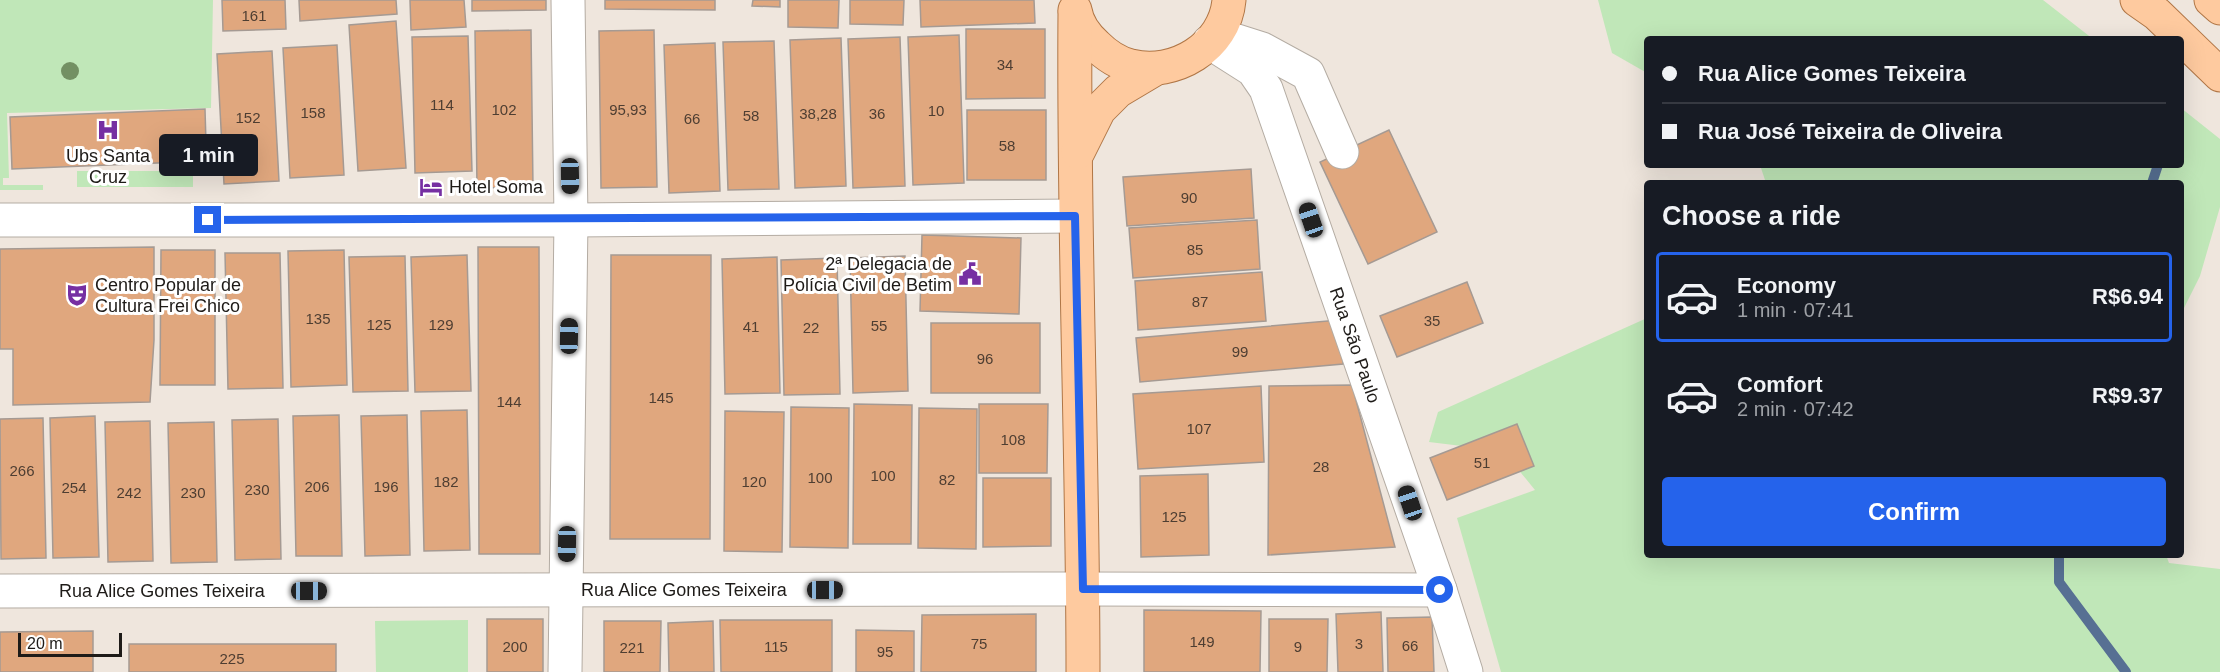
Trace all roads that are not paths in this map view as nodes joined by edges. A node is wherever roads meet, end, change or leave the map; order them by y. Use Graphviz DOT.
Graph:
graph roads {
  1 [pos="568,0"];
  2 [pos="2137,0"];
  3 [pos="2211,0"];
  4 [pos="1075,7"];
  5 [pos="2220,8"];
  6 [pos="1228,17"];
  7 [pos="2180,36"];
  8 [pos="2184,40"];
  9 [pos="1155,69"];
  10 [pos="2220,75"];
  11 [pos="1342,152"];
  12 [pos="1074,159"];
  13 [pos="1075,216"];
  14 [pos="0,220"];
  15 [pos="571,220"];
  16 [pos="1083,589"];
  17 [pos="1440,590"];
  18 [pos="0,591"];
  19 [pos="566,591"];
  20 [pos="565,672"];
  21 [pos="1083,672"];
  22 [pos="1466,672"];
  1 -- 15 [label="street"];
  2 -- 7 [label="main road"];
  3 -- 5 [label="main road"];
  4 -- 9 [label="main road"];
  4 -- 12 [label="main road"];
  6 -- 9 [label="main road"];
  6 -- 11 [label="street"];
  6 -- 17 [label="street, Rua São Paulo"];
  8 -- 10 [label="main road"];
  9 -- 12 [label="main road"];
  12 -- 13 [label="main road"];
  13 -- 15 [label="street"];
  13 -- 16 [label="main road"];
  14 -- 15 [label="street"];
  15 -- 19 [label="street"];
  16 -- 17 [label="street, Rua Alice Gomes Teixeira"];
  16 -- 19 [label="street, Rua Alice Gomes Teixeira"];
  16 -- 21 [label="main road"];
  17 -- 22 [label="street, Rua São Paulo"];
  18 -- 19 [label="street, Rua Alice Gomes Teixeira"];
  19 -- 20 [label="street"];
}
